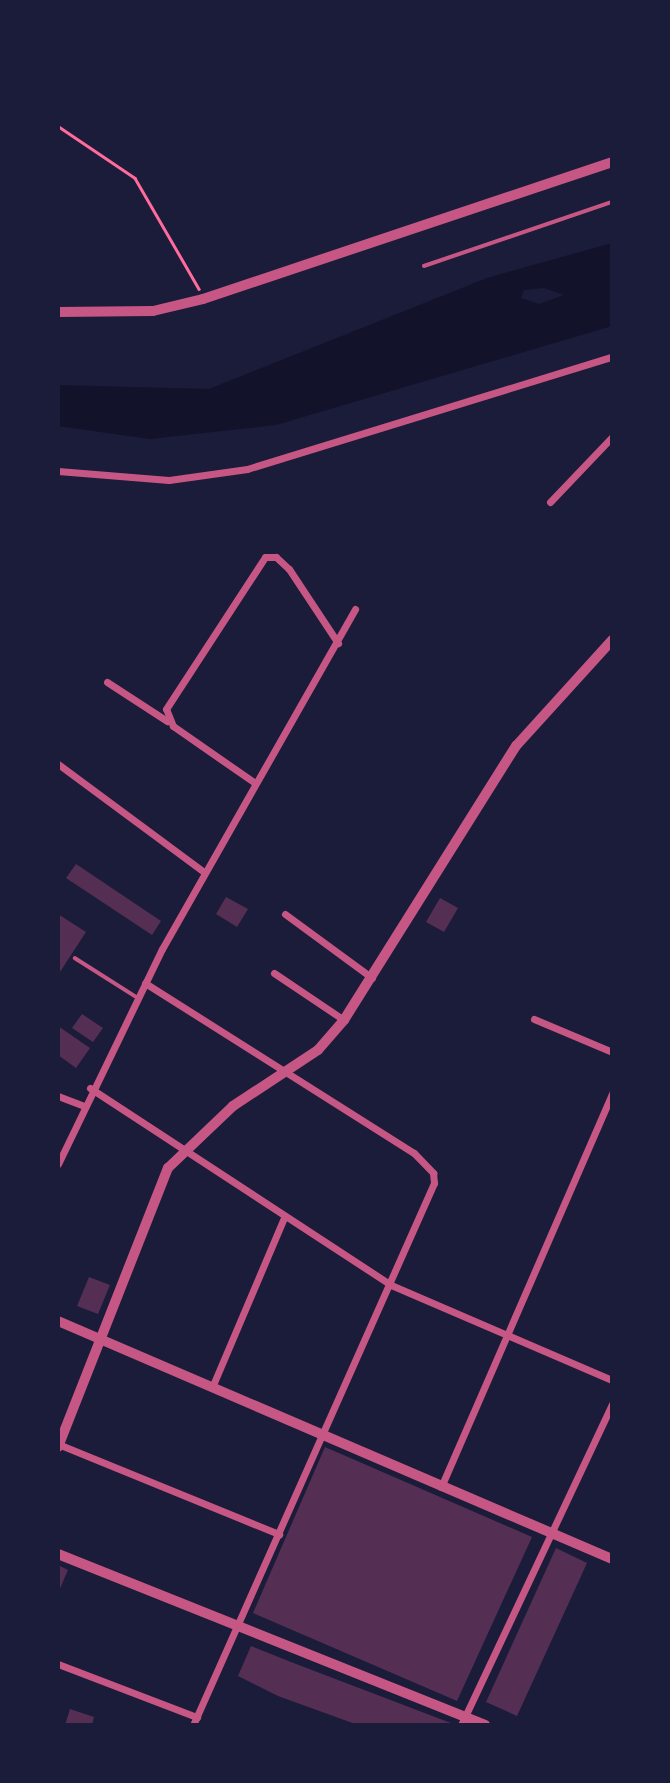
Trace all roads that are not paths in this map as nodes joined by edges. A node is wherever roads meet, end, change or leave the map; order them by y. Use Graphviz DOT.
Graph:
graph roads {
  1 [pos="612,162"];
  2 [pos="612,202"];
  3 [pos="424,266"];
  4 [pos="58,312"];
  5 [pos="612,357"];
  6 [pos="612,438"];
  7 [pos="605,449"];
  8 [pos="612,457"];
  9 [pos="58,471"];
  10 [pos="550,502"];
  11 [pos="355,609"];
  12 [pos="612,640"];
  13 [pos="338,643"];
  14 [pos="107,682"];
  15 [pos="168,722"];
  16 [pos="58,764"];
  17 [pos="255,783"];
  18 [pos="204,872"];
  19 [pos="285,914"];
  20 [pos="75,958"];
  21 [pos="274,973"];
  22 [pos="372,978"];
  23 [pos="145,983"];
  24 [pos="138,998"];
  25 [pos="534,1019"];
  26 [pos="344,1020"];
  27 [pos="612,1052"];
  28 [pos="287,1071"];
  29 [pos="90,1088"];
  30 [pos="612,1093"];
  31 [pos="58,1096"];
  32 [pos="82,1105"];
  33 [pos="182,1148"];
  34 [pos="58,1164"];
  35 [pos="284,1218"];
  36 [pos="391,1285"];
  37 [pos="58,1321"];
  38 [pos="102,1338"];
  39 [pos="506,1338"];
  40 [pos="612,1380"];
  41 [pos="213,1385"];
  42 [pos="612,1404"];
  43 [pos="324,1436"];
  44 [pos="58,1445"];
  45 [pos="441,1487"];
  46 [pos="279,1534"];
  47 [pos="551,1534"];
  48 [pos="58,1554"];
  49 [pos="612,1559"];
  50 [pos="238,1626"];
  51 [pos="58,1664"];
  52 [pos="197,1717"];
  53 [pos="463,1721"];
  54 [pos="193,1725"];
  55 [pos="485,1725"];
  1 -- 4 [label="street"];
  2 -- 3 [label="lane"];
  5 -- 9 [label="street"];
  6 -- 7 [label="street"];
  7 -- 8 [label="street"];
  7 -- 10 [label="street"];
  11 -- 13 [label="street"];
  12 -- 22 [label="street"];
  13 -- 15 [label="street"];
  13 -- 17 [label="street"];
  14 -- 15 [label="street"];
  15 -- 17 [label="street"];
  16 -- 18 [label="street"];
  17 -- 18 [label="street"];
  18 -- 23 [label="street"];
  19 -- 22 [label="street"];
  20 -- 24 [label="lane"];
  21 -- 26 [label="street"];
  22 -- 26 [label="street"];
  23 -- 24 [label="street"];
  23 -- 28 [label="street"];
  24 -- 29 [label="street"];
  25 -- 27 [label="street"];
  26 -- 28 [label="street"];
  28 -- 33 [label="street"];
  28 -- 36 [label="street"];
  29 -- 32 [label="street"];
  29 -- 33 [label="street"];
  30 -- 39 [label="street"];
  31 -- 32 [label="street"];
  32 -- 34 [label="street"];
  33 -- 35 [label="street"];
  33 -- 38 [label="street"];
  35 -- 36 [label="street"];
  35 -- 41 [label="street"];
  36 -- 39 [label="street"];
  36 -- 43 [label="street"];
  37 -- 38 [label="street"];
  38 -- 41 [label="street"];
  38 -- 44 [label="street"];
  39 -- 40 [label="street"];
  39 -- 45 [label="street"];
  41 -- 43 [label="street"];
  42 -- 47 [label="street"];
  43 -- 45 [label="street"];
  43 -- 46 [label="street"];
  44 -- 46 [label="street"];
  45 -- 47 [label="street"];
  46 -- 50 [label="street"];
  47 -- 49 [label="street"];
  47 -- 53 [label="street"];
  48 -- 50 [label="street"];
  50 -- 52 [label="street"];
  50 -- 53 [label="street"];
  51 -- 52 [label="street"];
  52 -- 54 [label="street"];
  53 -- 55 [label="street"];
}
